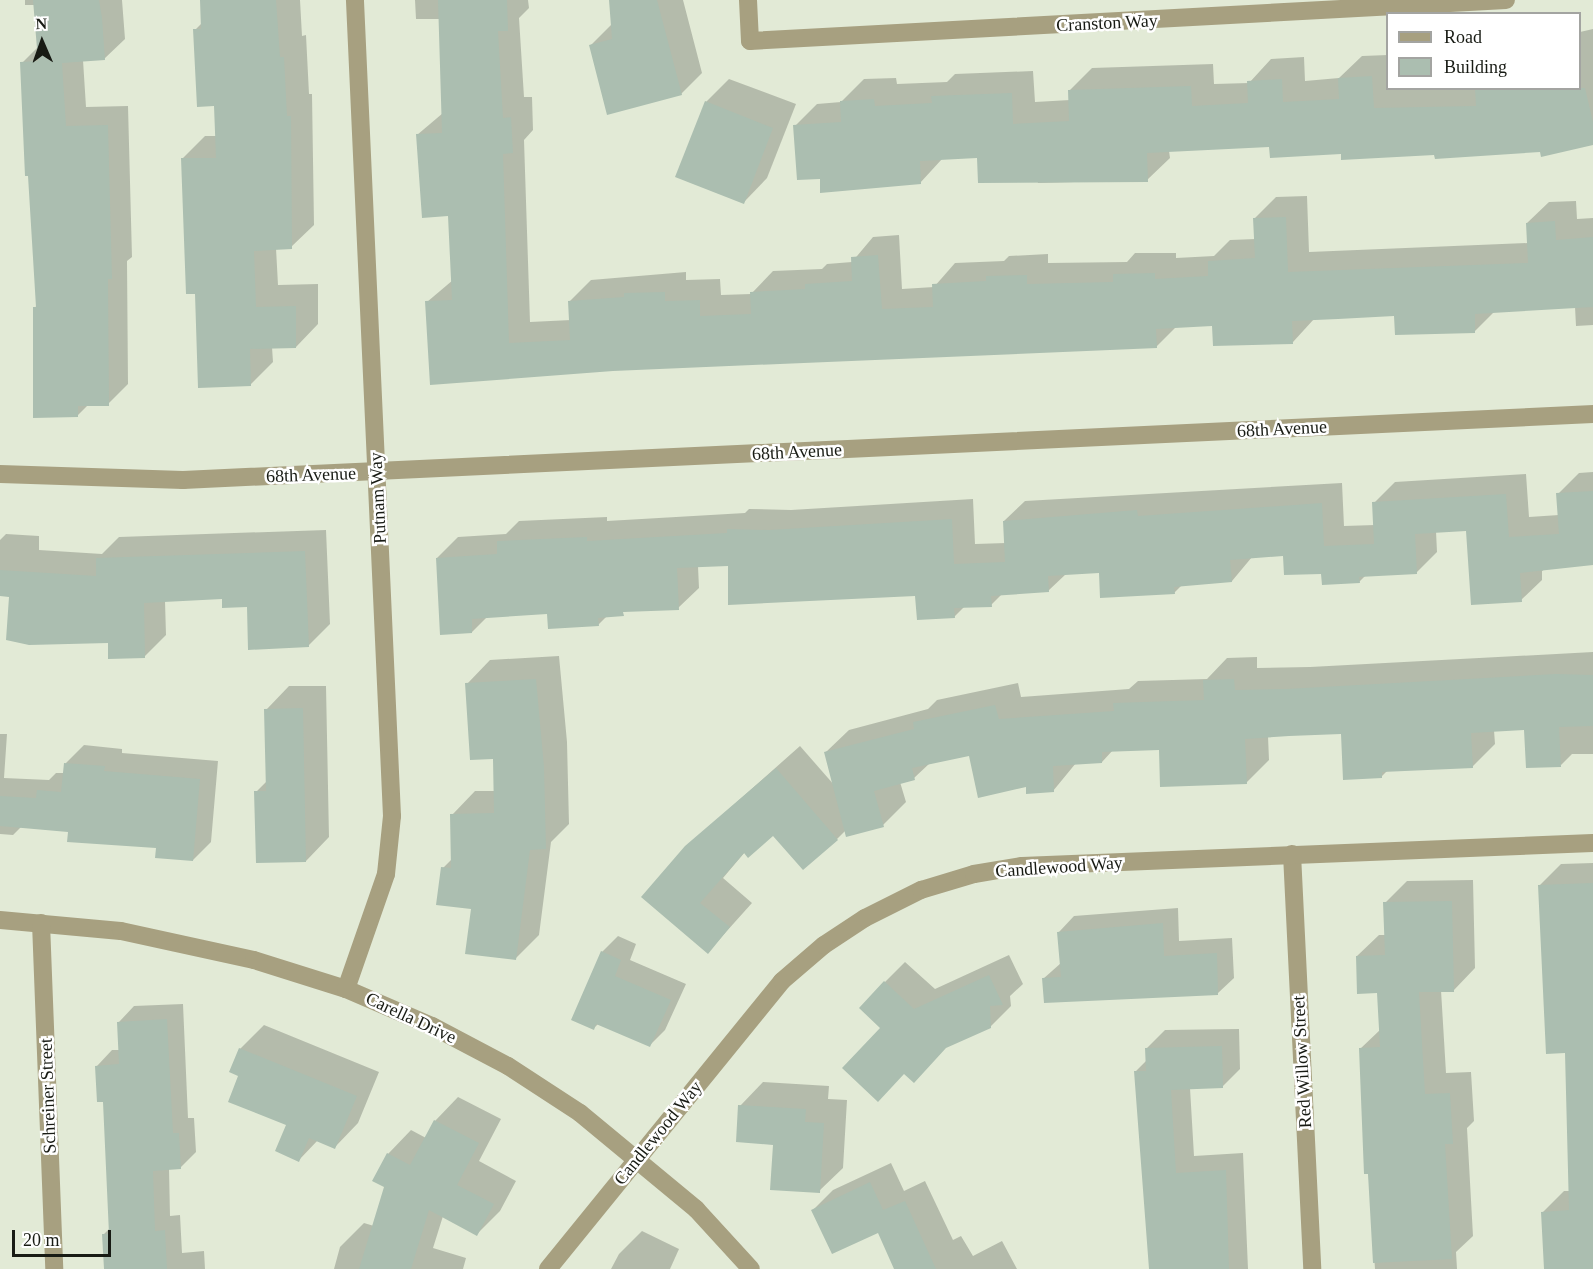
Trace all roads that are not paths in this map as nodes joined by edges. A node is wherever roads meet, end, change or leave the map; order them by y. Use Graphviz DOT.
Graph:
graph roads {
  1 [pos="355,0"];
  2 [pos="748,0"];
  3 [pos="1506,0"];
  4 [pos="1593,414"];
  5 [pos="377,472"];
  6 [pos="0,474"];
  7 [pos="1593,843"];
  8 [pos="1292,854"];
  9 [pos="0,920"];
  10 [pos="41,923"];
  11 [pos="346,989"];
  12 [pos="637,1157"];
  13 [pos="54,1269"];
  14 [pos="548,1269"];
  15 [pos="751,1269"];
  16 [pos="1312,1269"];
  1 -- 5 [label="street, Putnam Way"];
  2 -- 3 [label="street, Cranston Way"];
  4 -- 5 [label="street, 68th Avenue"];
  5 -- 6 [label="street, 68th Avenue"];
  5 -- 11 [label="street, Putnam Way"];
  7 -- 8 [label="street, Candlewood Way"];
  8 -- 12 [label="street, Candlewood Way"];
  8 -- 16 [label="street, Red Willow Street"];
  9 -- 10 [label="street, Carella Drive"];
  10 -- 11 [label="street, Carella Drive"];
  10 -- 13 [label="street, Schreiner Street"];
  11 -- 12 [label="street, Carella Drive"];
  12 -- 14 [label="street, Candlewood Way"];
  12 -- 15 [label="street, Carella Drive"];
}
